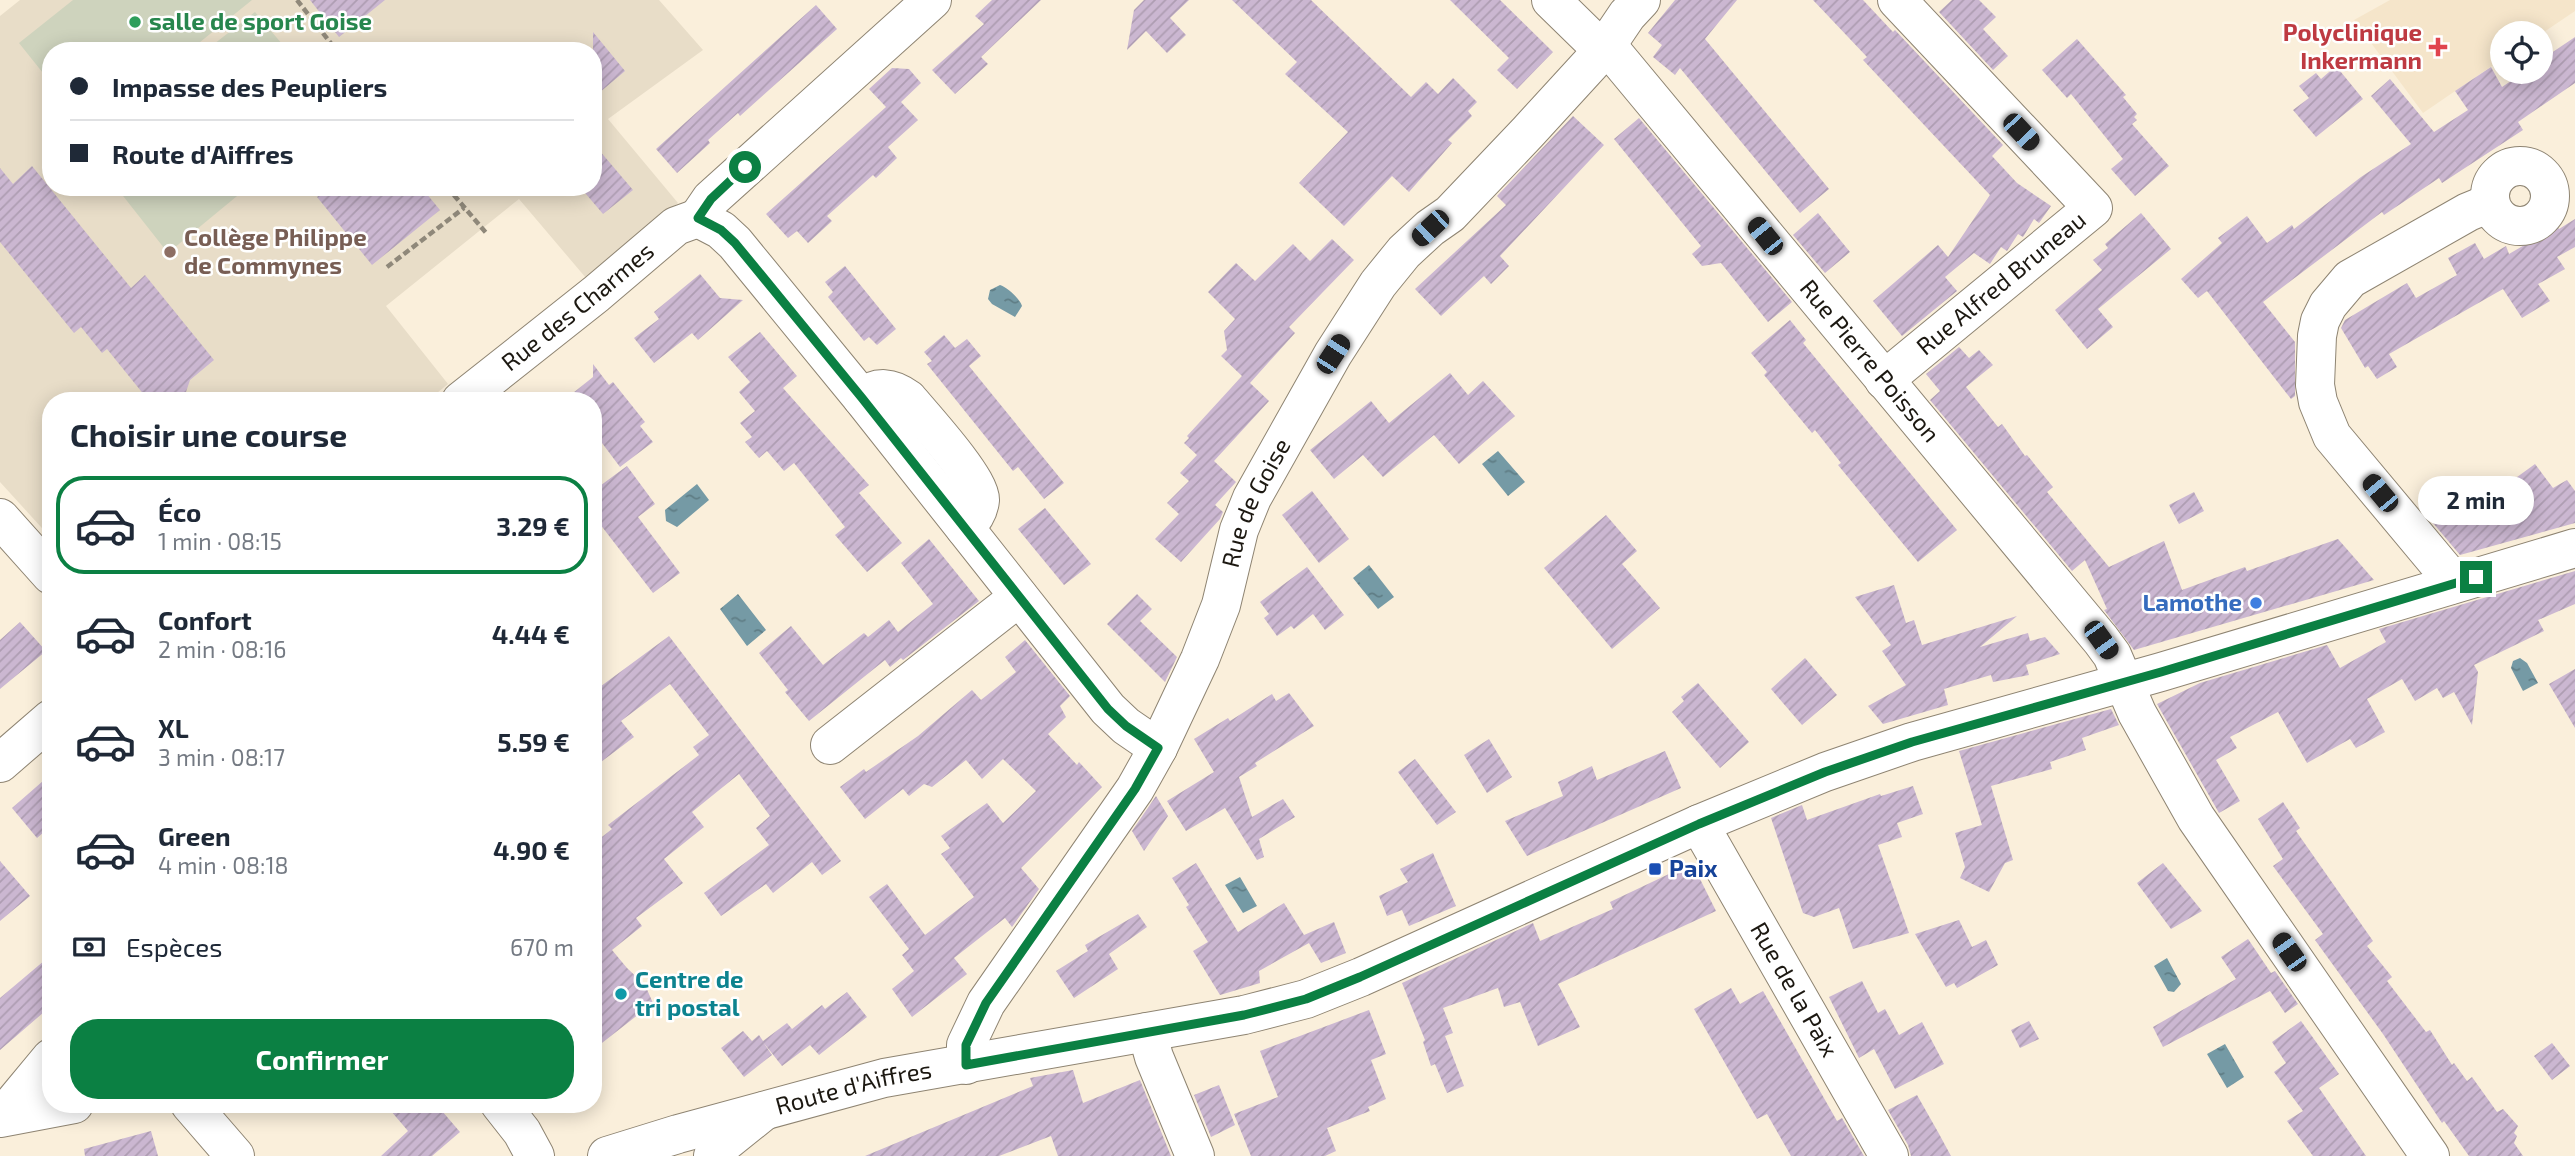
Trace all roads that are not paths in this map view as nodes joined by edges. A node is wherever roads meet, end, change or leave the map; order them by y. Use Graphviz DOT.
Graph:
graph roads {
  1 [pos="932,0"];
  2 [pos="1551,0"];
  3 [pos="1641,0"];
  4 [pos="1897,0"];
  5 [pos="1604,49"];
  6 [pos="2490,203"];
  7 [pos="698,218"];
  8 [pos="1884,380"];
  9 [pos="472,392"];
  10 [pos="0,518"];
  11 [pos="2575,548"];
  12 [pos="42,565"];
  13 [pos="2450,585"];
  14 [pos="1019,597"];
  15 [pos="2123,681"];
  16 [pos="42,727"];
  17 [pos="830,745"];
  18 [pos="1158,748"];
  19 [pos="0,763"];
  20 [pos="1699,824"];
  21 [pos="1147,1032"];
  22 [pos="966,1065"];
  23 [pos="42,1069"];
  24 [pos="42,1110"];
  25 [pos="764,1111"];
  26 [pos="198,1113"];
  27 [pos="507,1113"];
  28 [pos="1,1118"];
  29 [pos="620,1154"];
  30 [pos="235,1156"];
  31 [pos="535,1156"];
  32 [pos="713,1156"];
  33 [pos="1195,1156"];
  34 [pos="1889,1156"];
  35 [pos="2430,1156"];
  1 -- 7 [label="street"];
  2 -- 5 [label="street, Rue Pierre Poisson"];
  3 -- 5 [label="street, Rue de Goise"];
  4 -- 8 [label="street, Rue Alfred Bruneau"];
  5 -- 8 [label="street, Rue Pierre Poisson"];
  5 -- 18 [label="street, Rue de Goise"];
  6 -- 13 [label="street"];
  7 -- 9 [label="street, Rue des Charmes"];
  7 -- 14 [label="street"];
  8 -- 15 [label="street, Rue Pierre Poisson"];
  10 -- 12 [label="street"];
  11 -- 13 [label="street, Route d'Aiffres"];
  13 -- 15 [label="street, Route d'Aiffres"];
  14 -- 17 [label="street"];
  14 -- 18 [label="street"];
  15 -- 20 [label="street, Route d'Aiffres"];
  15 -- 35 [label="street, Rue Pierre Poisson"];
  16 -- 19 [label="street"];
  18 -- 22 [label="street, Rue de Goise"];
  20 -- 21 [label="street, Route d'Aiffres"];
  20 -- 34 [label="street, Rue de la Paix"];
  21 -- 22 [label="street, Route d'Aiffres"];
  21 -- 33 [label="street"];
  22 -- 25 [label="street, Route d'Aiffres"];
  23 -- 28 [label="street"];
  24 -- 28 [label="street"];
  25 -- 29 [label="street, Route d'Aiffres"];
  25 -- 32 [label="street"];
  26 -- 30 [label="street"];
  27 -- 31 [label="street"];
}
